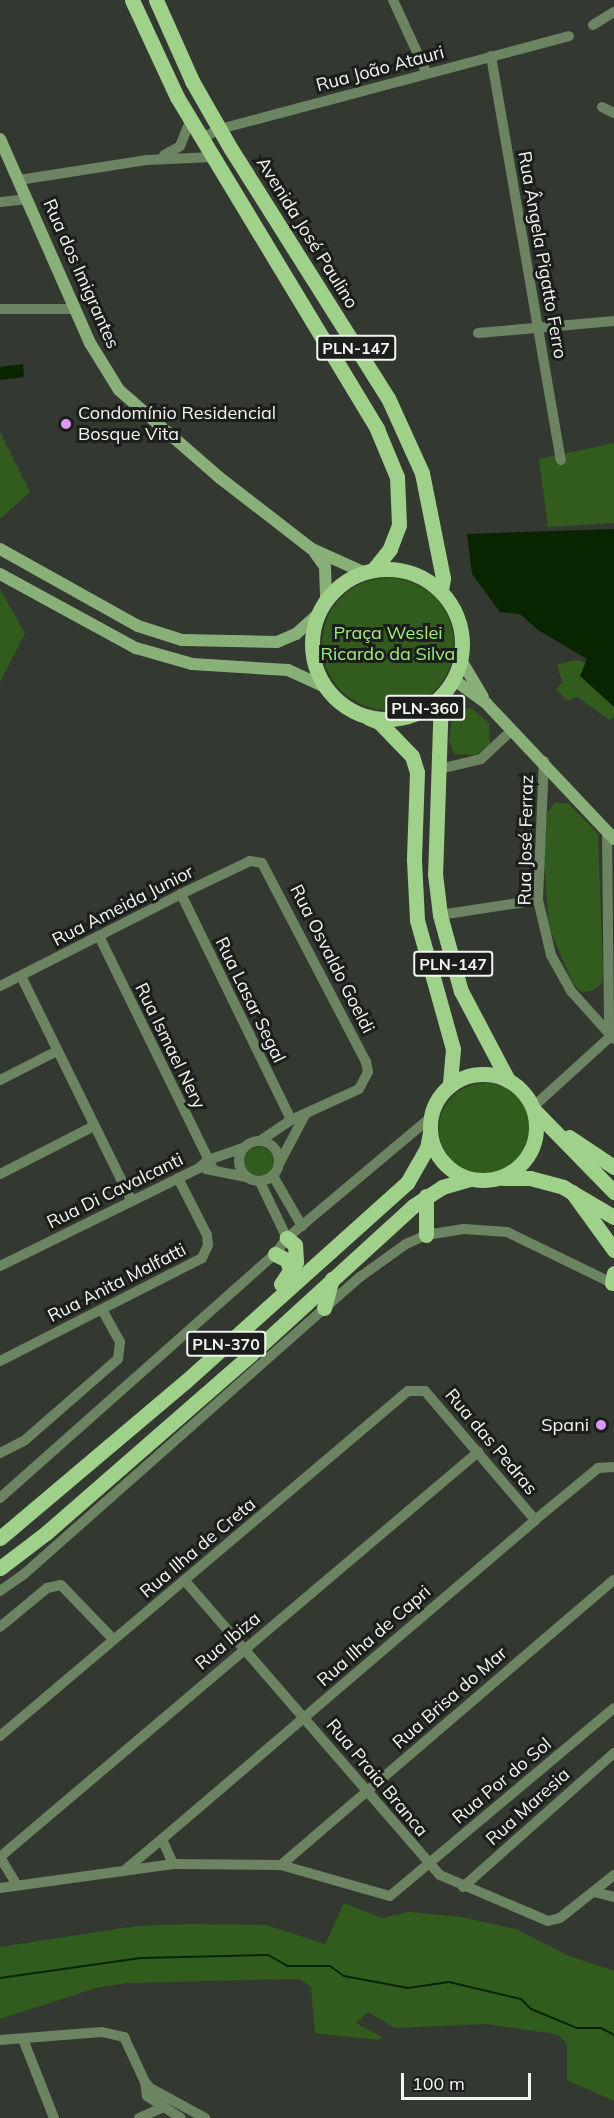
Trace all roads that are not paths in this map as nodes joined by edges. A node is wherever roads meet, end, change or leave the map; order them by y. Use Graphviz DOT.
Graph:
graph roads {
  1 [pos="132,0"];
  2 [pos="156,0"];
  3 [pos="393,0"];
  4 [pos="614,12"];
  5 [pos="593,25"];
  6 [pos="568,36"];
  7 [pos="176,44"];
  8 [pos="157,52"];
  9 [pos="491,57"];
  10 [pos="428,74"];
  11 [pos="603,107"];
  12 [pos="614,113"];
  13 [pos="191,119"];
  14 [pos="220,129"];
  15 [pos="202,138"];
  16 [pos="0,139"];
  17 [pos="213,157"];
  18 [pos="147,160"];
  19 [pos="19,180"];
  20 [pos="27,199"];
  21 [pos="0,202"];
  22 [pos="0,309"];
  23 [pos="75,309"];
  24 [pos="614,321"];
  25 [pos="538,328"];
  26 [pos="478,333"];
  27 [pos="350,339"];
  28 [pos="330,349"];
  29 [pos="561,460"];
  30 [pos="0,549"];
  31 [pos="312,549"];
  32 [pos="368,571"];
  33 [pos="0,574"];
  34 [pos="441,591"];
  35 [pos="326,598"];
  36 [pos="316,616"];
  37 [pos="461,660"];
  38 [pos="453,679"];
  39 [pos="325,687"];
  40 [pos="441,696"];
  41 [pos="486,704"];
  42 [pos="365,716"];
  43 [pos="512,731"];
  44 [pos="543,761"];
  45 [pos="440,769"];
  46 [pos="610,835"];
  47 [pos="262,863"];
  48 [pos="181,894"];
  49 [pos="538,900"];
  50 [pos="440,915"];
  51 [pos="99,936"];
  52 [pos="21,976"];
  53 [pos="0,986"];
  54 [pos="611,1035"];
  55 [pos="56,1052"];
  56 [pos="0,1080"];
  57 [pos="508,1080"];
  58 [pos="450,1085"];
  59 [pos="534,1109"];
  60 [pos="306,1115"];
  61 [pos="431,1117"];
  62 [pos="291,1120"];
  63 [pos="94,1126"];
  64 [pos="553,1126"];
  65 [pos="430,1133"];
  66 [pos="260,1141"];
  67 [pos="243,1148"];
  68 [pos="280,1162"];
  69 [pos="206,1166"];
  70 [pos="614,1167"];
  71 [pos="0,1174"];
  72 [pos="273,1176"];
  73 [pos="246,1177"];
  74 [pos="178,1178"];
  75 [pos="497,1178"];
  76 [pos="470,1179"];
  77 [pos="260,1182"];
  78 [pos="572,1192"];
  79 [pos="614,1192"];
  80 [pos="426,1196"];
  81 [pos="131,1200"];
  82 [pos="614,1217"];
  83 [pos="302,1226"];
  84 [pos="426,1235"];
  85 [pos="287,1238"];
  86 [pos="614,1250"];
  87 [pos="274,1254"];
  88 [pos="0,1266"];
  89 [pos="291,1273"];
  90 [pos="333,1276"];
  91 [pos="613,1280"];
  92 [pos="324,1308"];
  93 [pos="102,1310"];
  94 [pos="262,1310"];
  95 [pos="250,1355"];
  96 [pos="0,1361"];
  97 [pos="186,1381"];
  98 [pos="420,1389"];
  99 [pos="478,1452"];
  100 [pos="0,1454"];
  101 [pos="613,1467"];
  102 [pos="0,1498"];
  103 [pos="535,1520"];
  104 [pos="0,1538"];
  105 [pos="0,1568"];
  106 [pos="614,1580"];
  107 [pos="186,1582"];
  108 [pos="0,1591"];
  109 [pos="0,1627"];
  110 [pos="113,1639"];
  111 [pos="244,1648"];
  112 [pos="614,1708"];
  113 [pos="304,1718"];
  114 [pos="0,1736"];
  115 [pos="614,1753"];
  116 [pos="367,1791"];
  117 [pos="162,1839"];
  118 [pos="0,1857"];
  119 [pos="173,1864"];
  120 [pos="281,1865"];
  121 [pos="429,1865"];
  122 [pos="125,1869"];
  123 [pos="614,1875"];
  124 [pos="17,1885"];
  125 [pos="463,1887"];
  126 [pos="0,1888"];
  127 [pos="594,1892"];
  128 [pos="614,1897"];
  129 [pos="23,2039"];
  130 [pos="0,2040"];
  131 [pos="145,2082"];
  132 [pos="147,2096"];
  133 [pos="191,2111"];
  134 [pos="162,2113"];
  135 [pos="140,2117"];
  136 [pos="54,2118"];
  137 [pos="181,2118"];
  138 [pos="205,2118"];
  1 -- 8 [label="main road, PLN-147"];
  2 -- 7 [label="main road, Avenida José Paulino / PLN-147"];
  3 -- 10 [label="street"];
  4 -- 5 [label="street"];
  6 -- 9 [label="street, Rua João Atauri"];
  7 -- 8 [label="main road"];
  7 -- 14 [label="main road, Avenida José Paulino / PLN-147"];
  8 -- 13 [label="main road, PLN-147"];
  9 -- 10 [label="street, Rua João Atauri"];
  9 -- 25 [label="street, Rua Ângela Pigatto Ferro"];
  10 -- 14 [label="street, Rua João Atauri"];
  11 -- 12 [label="street"];
  13 -- 15 [label="main road, PLN-147"];
  13 -- 18 [label="street"];
  14 -- 15 [label="street, Rua João Atauri"];
  14 -- 27 [label="main road, Avenida José Paulino / PLN-147"];
  15 -- 17 [label="main road, PLN-147"];
  16 -- 19 [label="street, Rua dos Imigrantes"];
  17 -- 18 [label="street"];
  17 -- 28 [label="main road, PLN-147"];
  18 -- 19 [label="street"];
  19 -- 20 [label="street, Rua dos Imigrantes"];
  20 -- 21 [label="street"];
  20 -- 23 [label="street, Rua dos Imigrantes"];
  22 -- 23 [label="street"];
  23 -- 31 [label="street, Rua dos Imigrantes"];
  24 -- 25 [label="street"];
  25 -- 26 [label="street"];
  25 -- 29 [label="street, Rua Ângela Pigatto Ferro"];
  27 -- 28 [label="main road"];
  27 -- 34 [label="main road, Avenida José Paulino / PLN-147"];
  28 -- 32 [label="main road, PLN-147"];
  30 -- 36 [label="street, PLN-360"];
  31 -- 32 [label="street, Rua dos Imigrantes"];
  31 -- 35 [label="street, Rua dos Imigrantes"];
  32 -- 34 [label="main road"];
  32 -- 35 [label="main road, PLN-360"];
  33 -- 39 [label="street, PLN-360"];
  34 -- 37 [label="main road, PLN-360"];
  35 -- 36 [label="main road, PLN-360"];
  36 -- 39 [label="main road, PLN-360"];
  37 -- 38 [label="main road, PLN-360"];
  37 -- 41 [label="street"];
  38 -- 40 [label="main road, PLN-360"];
  38 -- 41 [label="street"];
  39 -- 42 [label="main road, PLN-360"];
  40 -- 42 [label="main road, PLN-360"];
  40 -- 45 [label="main road, PLN-147"];
  41 -- 43 [label="street"];
  42 -- 58 [label="main road, PLN-147"];
  43 -- 44 [label="street"];
  43 -- 45 [label="street"];
  44 -- 46 [label="street"];
  44 -- 49 [label="street, Rua José Ferraz"];
  45 -- 50 [label="main road, PLN-147"];
  46 -- 54 [label="street"];
  47 -- 48 [label="street, Rua Ameida Junior"];
  47 -- 60 [label="street, Rua Osvaldo Goeldi"];
  48 -- 51 [label="street, Rua Ameida Junior"];
  48 -- 62 [label="street, Rua Lasar Segal"];
  49 -- 50 [label="street"];
  49 -- 54 [label="street, Rua José Ferraz"];
  50 -- 57 [label="main road, PLN-147"];
  51 -- 52 [label="street, Rua Ameida Junior"];
  51 -- 69 [label="street, Rua Ismael Nery"];
  52 -- 53 [label="street, Rua Ameida Junior"];
  52 -- 55 [label="street"];
  54 -- 59 [label="street"];
  55 -- 56 [label="street"];
  55 -- 63 [label="street"];
  57 -- 58 [label="main road"];
  57 -- 59 [label="main road"];
  58 -- 61 [label="main road, PLN-370"];
  59 -- 64 [label="main road"];
  59 -- 75 [label="main road, PLN-370"];
  60 -- 62 [label="street"];
  60 -- 68 [label="street"];
  61 -- 65 [label="main road, PLN-370"];
  61 -- 83 [label="street"];
  62 -- 66 [label="street"];
  63 -- 71 [label="street"];
  63 -- 81 [label="street"];
  64 -- 70 [label="main road"];
  64 -- 79 [label="main road"];
  65 -- 76 [label="main road, PLN-370"];
  65 -- 94 [label="main road, PLN-370"];
  66 -- 67 [label="street"];
  66 -- 68 [label="street"];
  67 -- 69 [label="street, Rua Di Cavalcanti"];
  67 -- 73 [label="street"];
  68 -- 72 [label="street"];
  69 -- 73 [label="street"];
  69 -- 74 [label="street, Rua Di Cavalcanti"];
  72 -- 77 [label="street"];
  72 -- 83 [label="street"];
  73 -- 77 [label="street"];
  74 -- 81 [label="street, Rua Di Cavalcanti"];
  74 -- 93 [label="street, Rua Anita Malfatti"];
  75 -- 76 [label="main road, PLN-370"];
  75 -- 78 [label="main road"];
  76 -- 80 [label="main road, PLN-370"];
  77 -- 85 [label="street"];
  78 -- 82 [label="main road"];
  78 -- 86 [label="main road"];
  80 -- 84 [label="main road"];
  80 -- 90 [label="main road, PLN-370"];
  81 -- 88 [label="street, Rua Di Cavalcanti"];
  83 -- 85 [label="street"];
  84 -- 91 [label="street"];
  84 -- 92 [label="street"];
  85 -- 87 [label="street"];
  85 -- 89 [label="main road"];
  87 -- 89 [label="main road"];
  87 -- 102 [label="street"];
  89 -- 94 [label="main road"];
  90 -- 92 [label="main road"];
  90 -- 95 [label="main road, PLN-370"];
  92 -- 108 [label="street"];
  93 -- 96 [label="street, Rua Anita Malfatti"];
  93 -- 100 [label="street"];
  94 -- 97 [label="main road, PLN-370"];
  95 -- 97 [label="main road"];
  95 -- 105 [label="main road, PLN-370"];
  97 -- 104 [label="main road, PLN-370"];
  98 -- 99 [label="street, Rua das Pedras"];
  98 -- 107 [label="street, Rua Ilha de Creta"];
  99 -- 103 [label="street, Rua das Pedras"];
  99 -- 111 [label="street, Rua Ibiza"];
  101 -- 103 [label="street, Rua Ilha de Capri"];
  103 -- 113 [label="street, Rua Ilha de Capri"];
  106 -- 116 [label="street, Rua Brisa do Mar"];
  107 -- 110 [label="street, Rua Ilha de Creta"];
  107 -- 111 [label="street, Rua Praia Branca"];
  109 -- 110 [label="street"];
  110 -- 114 [label="street, Rua Ilha de Creta"];
  111 -- 113 [label="street, Rua Praia Branca"];
  111 -- 118 [label="street, Rua Ibiza"];
  112 -- 121 [label="street, Rua Por do Sol"];
  113 -- 116 [label="street, Rua Praia Branca"];
  113 -- 117 [label="street, Rua Ilha de Capri"];
  115 -- 125 [label="street, Rua Maresia"];
  116 -- 120 [label="street, Rua Brisa do Mar"];
  116 -- 121 [label="street, Rua Praia Branca"];
  117 -- 119 [label="street"];
  117 -- 122 [label="street, Rua Ilha de Capri"];
  118 -- 124 [label="street, Rua Ibiza"];
  119 -- 120 [label="street"];
  119 -- 122 [label="street"];
  120 -- 121 [label="street, Rua Por do Sol"];
  121 -- 125 [label="street, Rua Praia Branca"];
  122 -- 124 [label="street"];
  123 -- 127 [label="street"];
  124 -- 126 [label="street"];
  125 -- 127 [label="street, Rua Praia Branca"];
  127 -- 128 [label="street"];
  129 -- 130 [label="street"];
  129 -- 131 [label="street"];
  129 -- 136 [label="street"];
  131 -- 132 [label="street"];
  131 -- 133 [label="street"];
  132 -- 134 [label="street"];
  132 -- 135 [label="street"];
  133 -- 134 [label="street"];
  133 -- 138 [label="street"];
  134 -- 135 [label="street"];
  134 -- 137 [label="street"];
}
